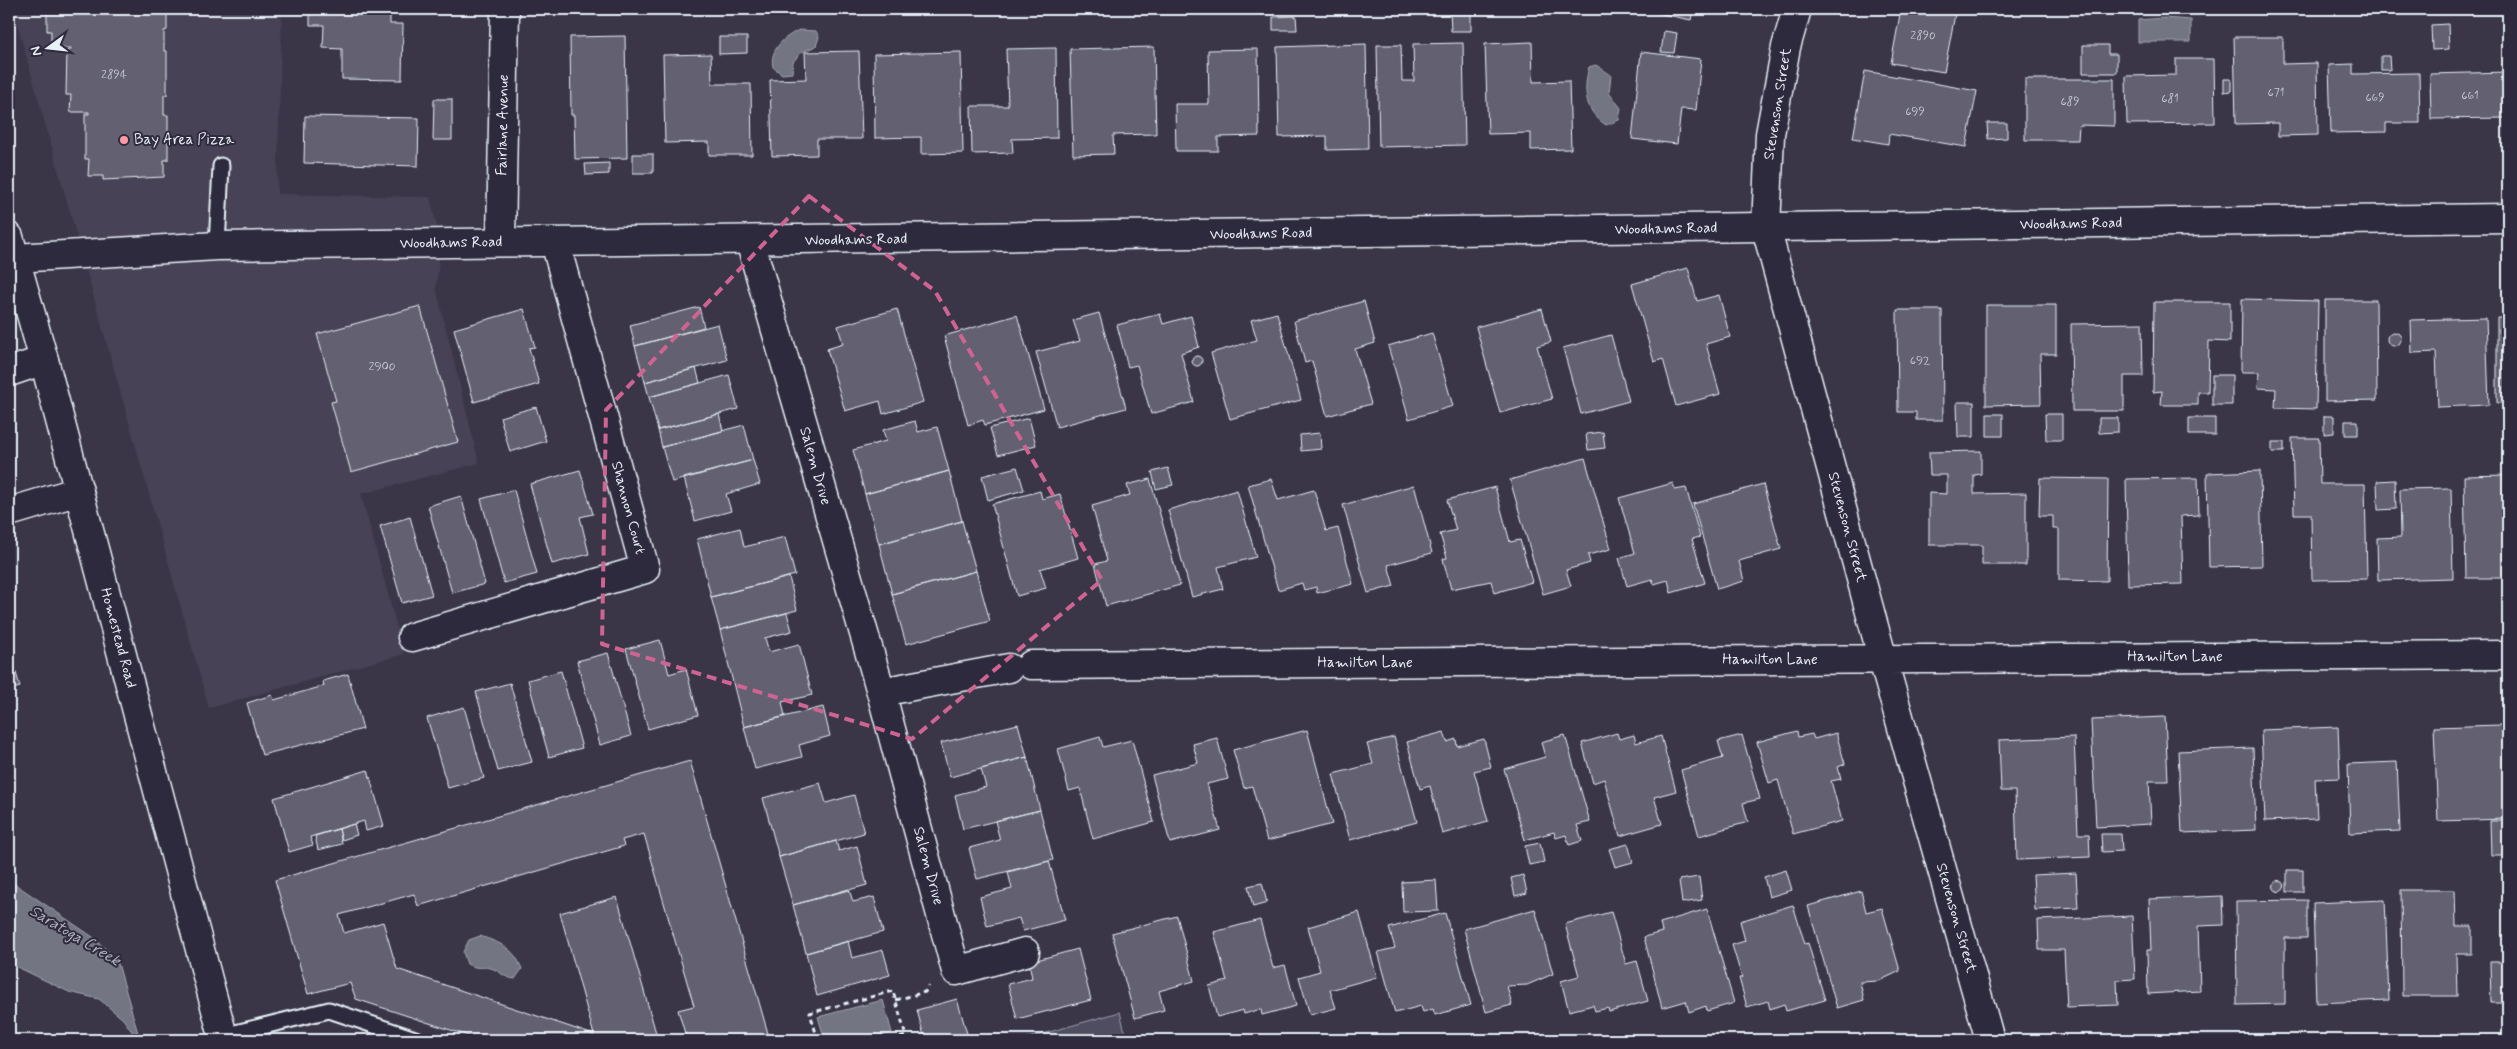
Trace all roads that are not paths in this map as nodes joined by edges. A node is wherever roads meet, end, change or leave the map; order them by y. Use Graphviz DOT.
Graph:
graph roads {
  1 [pos="505,9"];
  2 [pos="1797,9"];
  3 [pos="221,166"];
  4 [pos="2508,218"];
  5 [pos="1766,228"];
  6 [pos="750,241"];
  7 [pos="500,242"];
  8 [pos="555,242"];
  9 [pos="217,246"];
  10 [pos="12,248"];
  11 [pos="44,360"];
  12 [pos="9,372"];
  13 [pos="79,491"];
  14 [pos="9,512"];
  15 [pos="412,637"];
  16 [pos="2508,655"];
  17 [pos="1883,660"];
  18 [pos="881,692"];
  19 [pos="1025,952"];
  20 [pos="224,1038"];
  21 [pos="418,1040"];
  22 [pos="1990,1040"];
  1 -- 7 [label="street, Fairlane Avenue"];
  2 -- 5 [label="street, Stevenson Street"];
  3 -- 9 [label="lane"];
  4 -- 5 [label="street, Woodhams Road"];
  5 -- 6 [label="street, Woodhams Road"];
  5 -- 17 [label="street, Stevenson Street"];
  6 -- 8 [label="street, Woodhams Road"];
  6 -- 18 [label="street, Salem Drive"];
  7 -- 8 [label="street, Woodhams Road"];
  7 -- 9 [label="street, Woodhams Road"];
  8 -- 15 [label="street, Shannon Court"];
  9 -- 10 [label="street, Woodhams Road"];
  10 -- 11 [label="street, Homestead Road"];
  11 -- 12 [label="street"];
  11 -- 13 [label="street, Homestead Road"];
  13 -- 14 [label="street"];
  13 -- 20 [label="street, Homestead Road"];
  16 -- 17 [label="street, Hamilton Lane"];
  17 -- 18 [label="street, Hamilton Lane"];
  17 -- 22 [label="street, Stevenson Street"];
  18 -- 19 [label="street, Salem Drive"];
  20 -- 21 [label="lane"];
}
